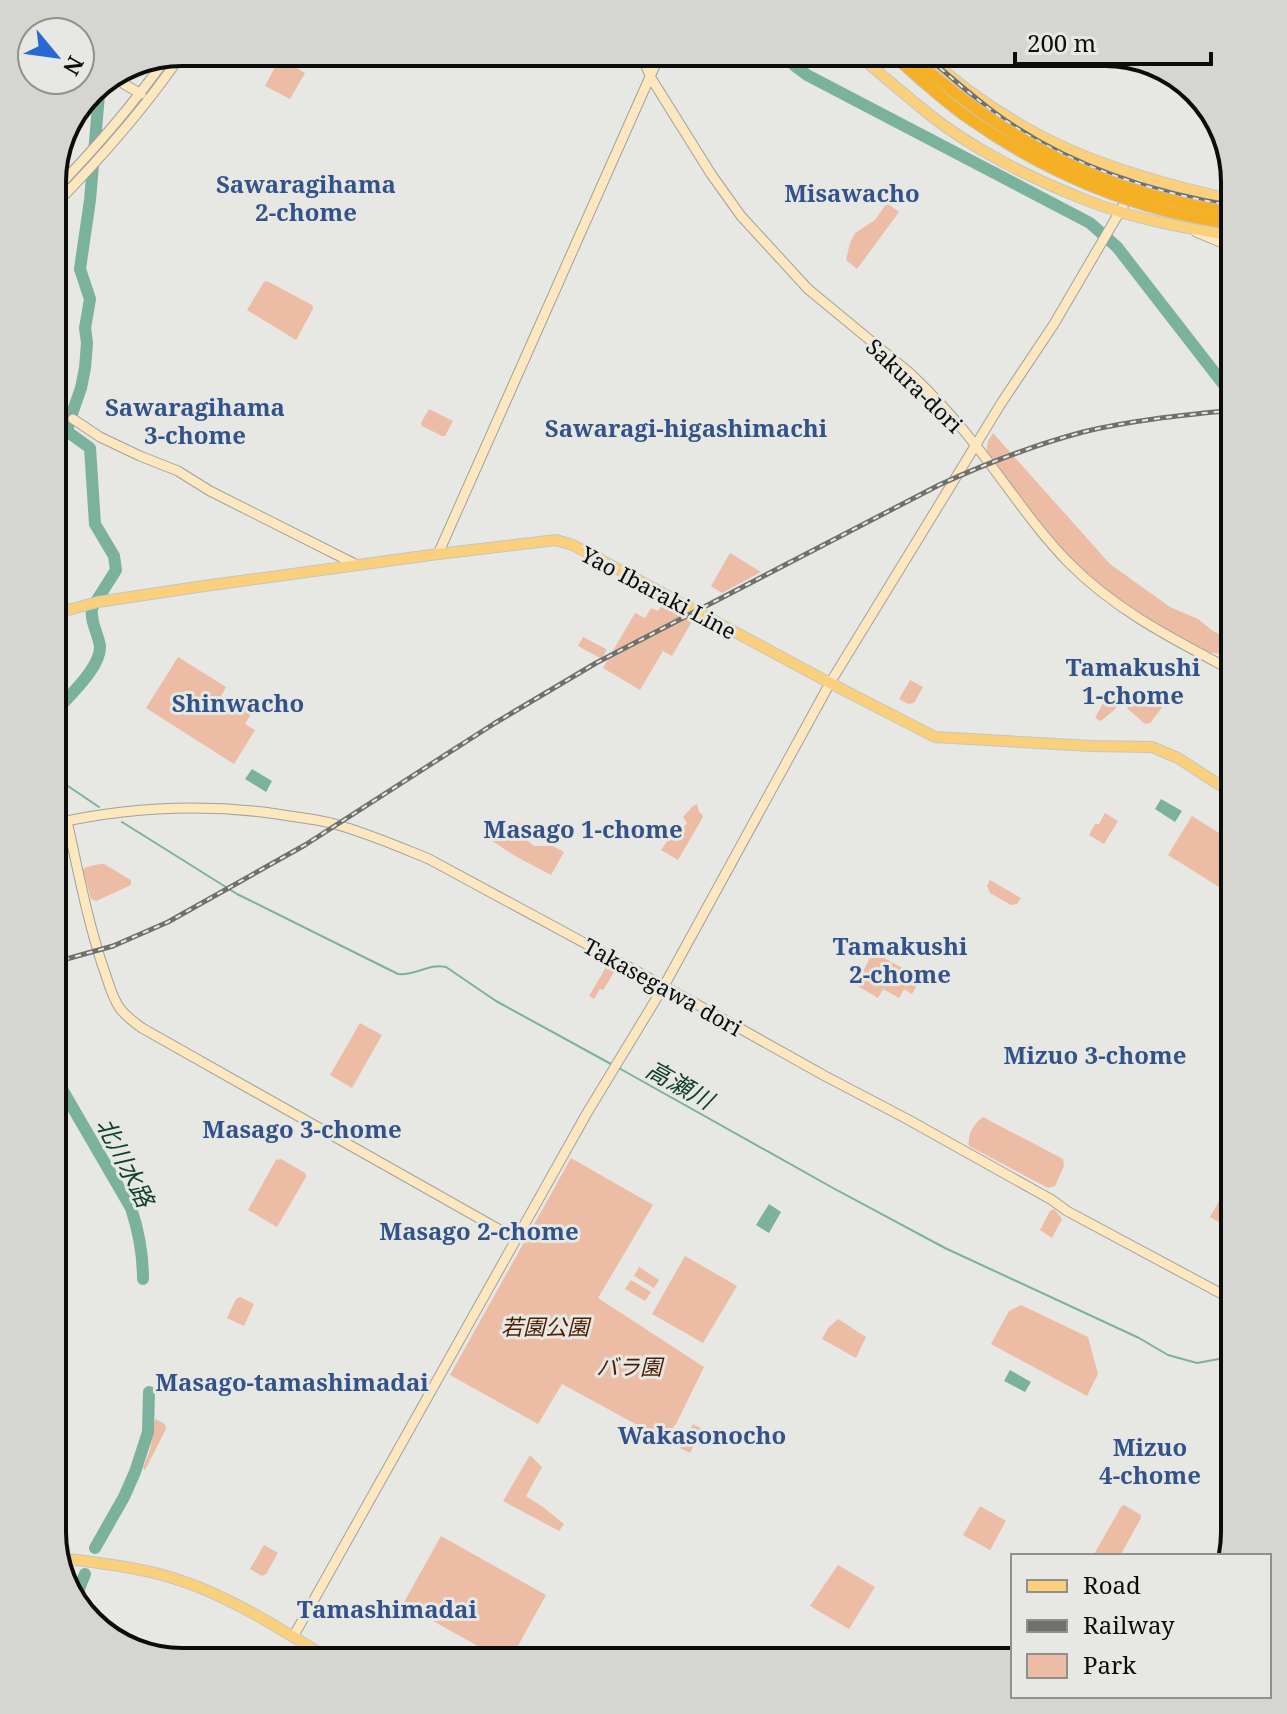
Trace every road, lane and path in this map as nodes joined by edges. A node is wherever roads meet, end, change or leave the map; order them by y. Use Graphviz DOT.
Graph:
graph roads {
  1 [pos="646,66"];
  2 [pos="656,66"];
  3 [pos="872,66"];
  4 [pos="906,66"];
  5 [pos="923,66"];
  6 [pos="938,66"];
  7 [pos="173,67"];
  8 [pos="159,69"];
  9 [pos="651,78"];
  10 [pos="123,82"];
  11 [pos="141,94"];
  12 [pos="1140,177"];
  13 [pos="66,179"];
  14 [pos="66,194"];
  15 [pos="1221,197"];
  16 [pos="1221,210"];
  17 [pos="1121,211"];
  18 [pos="1221,221"];
  19 [pos="1184,227"];
  20 [pos="1221,234"];
  21 [pos="1221,242"];
  22 [pos="73,419"];
  23 [pos="976,445"];
  24 [pos="438,554"];
  25 [pos="357,565"];
  26 [pos="66,610"];
  27 [pos="1221,665"];
  28 [pos="830,683"];
  29 [pos="1221,786"];
  30 [pos="67,821"];
  31 [pos="664,986"];
  32 [pos="516,1239"];
  33 [pos="1221,1294"];
  34 [pos="69,1559"];
  35 [pos="293,1637"];
  36 [pos="311,1648"];
  1 -- 9 [label="street, Sakura-dori"];
  2 -- 9 [label="street"];
  3 -- 17 [label="main road"];
  4 -- 18 [label="highway, bridge"];
  5 -- 16 [label="highway, bridge"];
  6 -- 12 [label="main road"];
  7 -- 14 [label="street"];
  8 -- 11 [label="street"];
  9 -- 23 [label="street, Sakura-dori"];
  9 -- 24 [label="street"];
  10 -- 11 [label="street"];
  11 -- 13 [label="street"];
  12 -- 15 [label="main road"];
  12 -- 17 [label="street"];
  17 -- 19 [label="main road"];
  17 -- 23 [label="street"];
  19 -- 20 [label="main road"];
  19 -- 21 [label="street"];
  22 -- 25 [label="street"];
  23 -- 27 [label="street, Sakura-dori"];
  23 -- 28 [label="street"];
  24 -- 25 [label="main road, Yao Ibaraki Line"];
  24 -- 28 [label="main road, Yao Ibaraki Line"];
  25 -- 26 [label="main road, Yao Ibaraki Line"];
  28 -- 29 [label="main road, Yao Ibaraki Line"];
  28 -- 31 [label="street"];
  30 -- 31 [label="street, Takasegawa dori"];
  30 -- 32 [label="street"];
  31 -- 32 [label="street"];
  31 -- 33 [label="street, Takasegawa dori"];
  32 -- 35 [label="street"];
  34 -- 35 [label="main road"];
  35 -- 36 [label="main road"];
}
